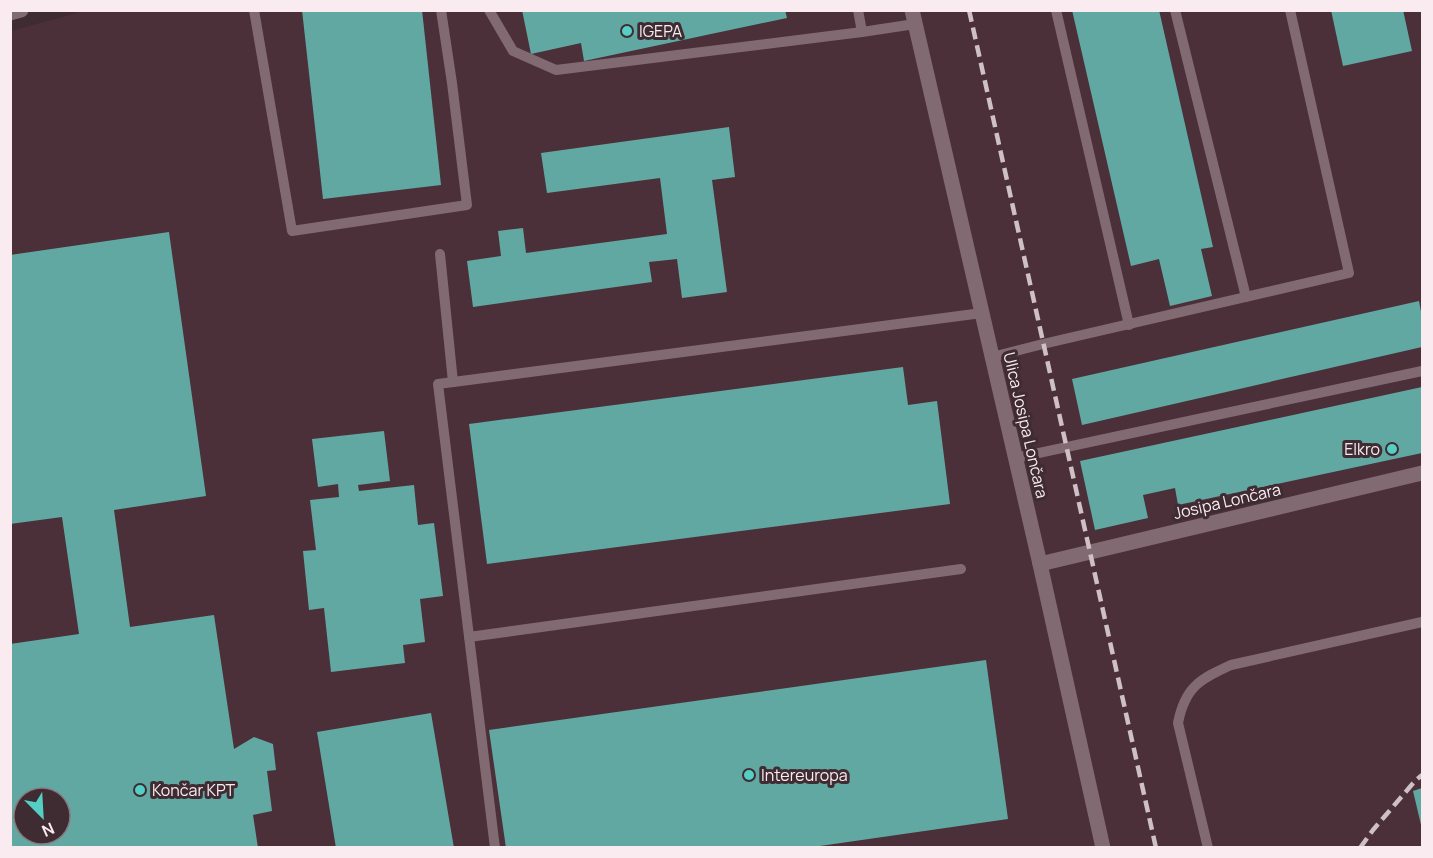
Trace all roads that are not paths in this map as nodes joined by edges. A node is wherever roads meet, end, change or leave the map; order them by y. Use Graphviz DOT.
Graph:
graph roads {
  1 [pos="21,10"];
  2 [pos="254,10"];
  3 [pos="441,10"];
  4 [pos="489,10"];
  5 [pos="858,10"];
  6 [pos="1056,10"];
  7 [pos="1175,10"];
  8 [pos="1290,10"];
  9 [pos="10,13"];
  10 [pos="914,17"];
  11 [pos="862,32"];
  12 [pos="440,254"];
  13 [pos="1246,297"];
  14 [pos="982,313"];
  15 [pos="1129,325"];
  16 [pos="992,357"];
  17 [pos="1422,371"];
  18 [pos="453,382"];
  19 [pos="1015,458"];
  20 [pos="1422,473"];
  21 [pos="1040,564"];
  22 [pos="961,569"];
  23 [pos="1422,622"];
  24 [pos="470,638"];
  25 [pos="495,848"];
  26 [pos="1103,848"];
  27 [pos="1208,848"];
  1 -- 9 [label="street"];
  2 -- 3 [label="lane"];
  4 -- 11 [label="lane"];
  5 -- 11 [label="lane"];
  6 -- 15 [label="lane"];
  7 -- 13 [label="lane"];
  8 -- 13 [label="lane"];
  10 -- 11 [label="lane"];
  10 -- 14 [label="street, Ulica Josipa Lončara"];
  12 -- 18 [label="lane"];
  13 -- 15 [label="lane"];
  14 -- 16 [label="street, Ulica Josipa Lončara"];
  14 -- 18 [label="lane"];
  15 -- 16 [label="lane"];
  16 -- 19 [label="street, Ulica Josipa Lončara"];
  17 -- 19 [label="lane"];
  18 -- 24 [label="lane"];
  19 -- 21 [label="street, Ulica Josipa Lončara"];
  20 -- 21 [label="street, Josipa Lončara"];
  21 -- 26 [label="street, Ulica Josipa Lončara"];
  22 -- 24 [label="lane"];
  23 -- 27 [label="lane"];
  24 -- 25 [label="lane"];
}
